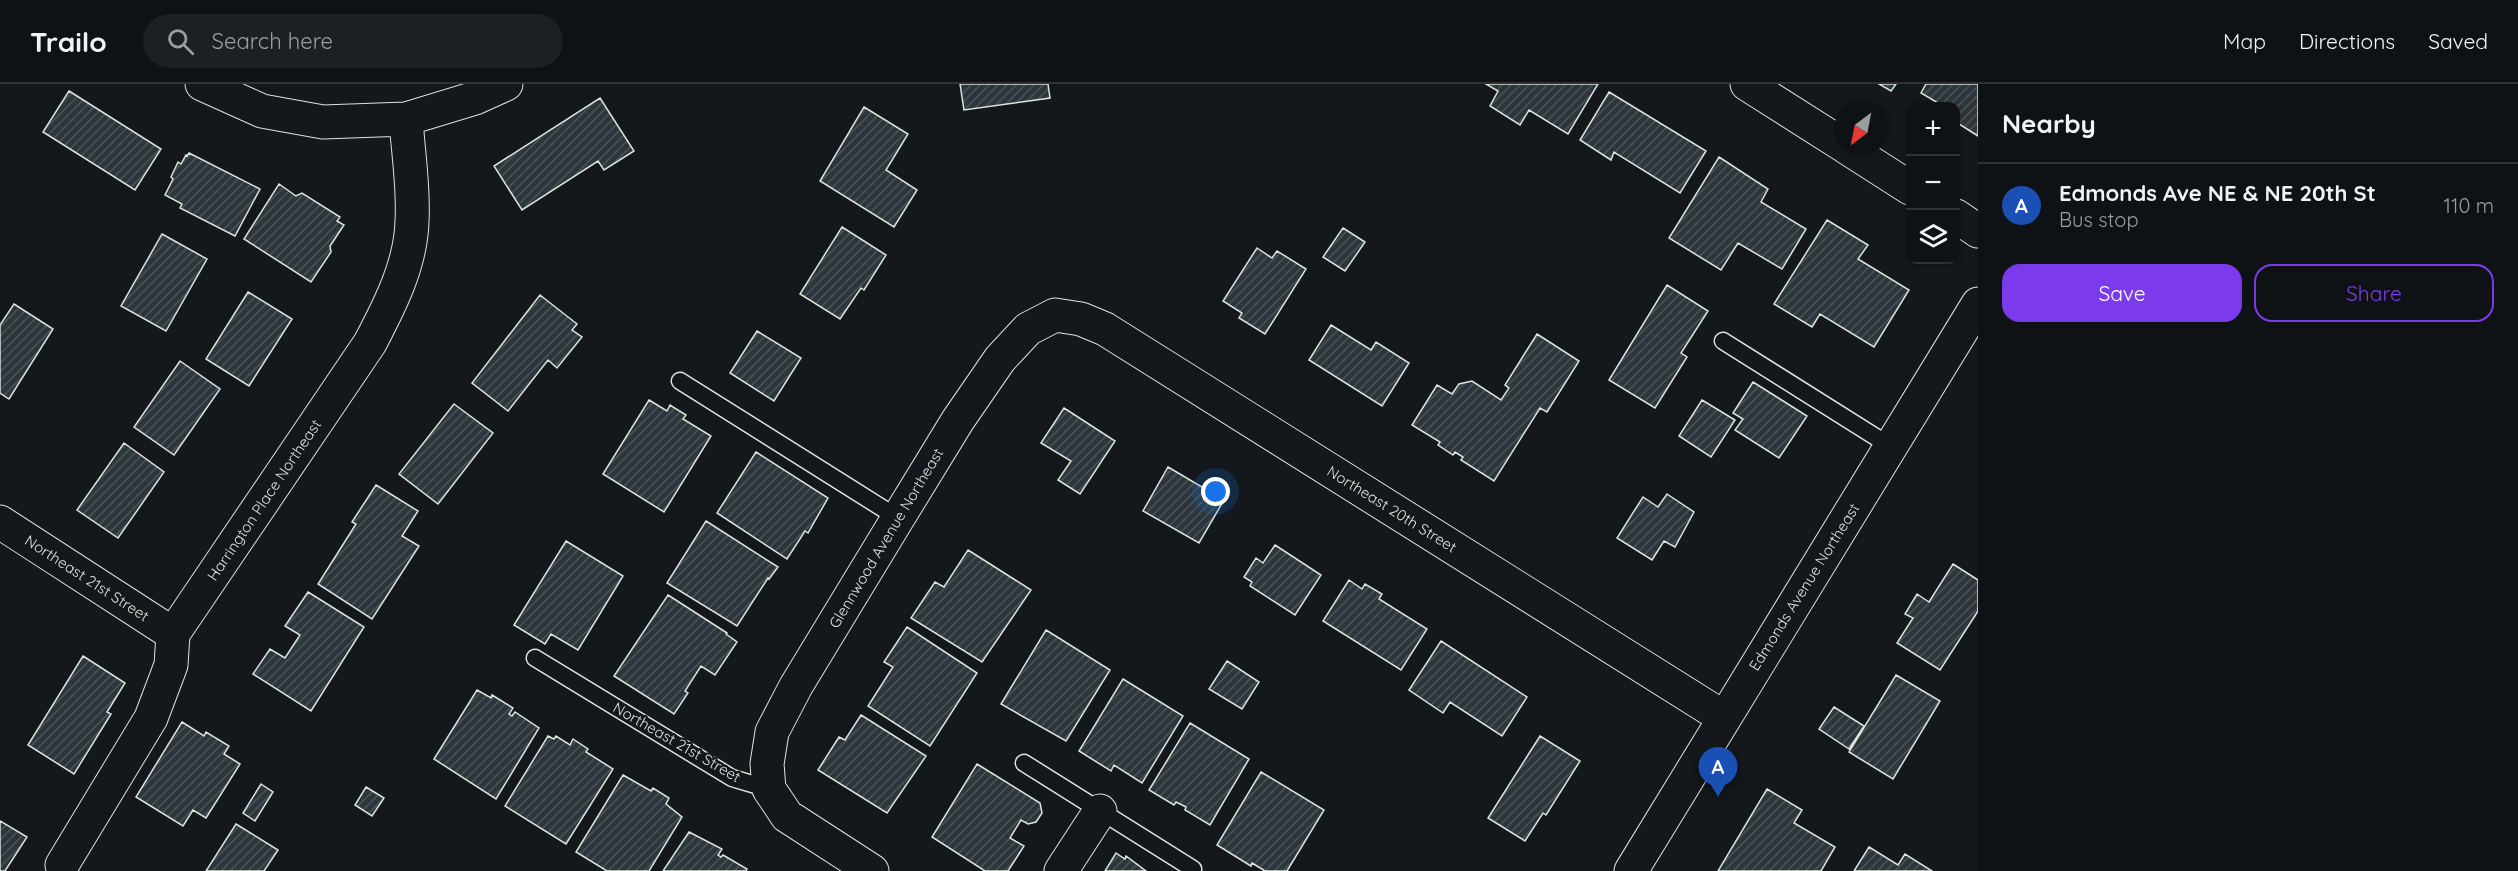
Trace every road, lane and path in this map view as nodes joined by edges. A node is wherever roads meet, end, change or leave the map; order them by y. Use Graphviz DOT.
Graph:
graph roads {
  1 [pos="202,84"];
  2 [pos="506,84"];
  3 [pos="1747,84"];
  4 [pos="406,118"];
  5 [pos="1834,139"];
  6 [pos="1861,156"];
  7 [pos="1906,185"];
  8 [pos="1960,219"];
  9 [pos="1978,231"];
  10 [pos="1055,315"];
  11 [pos="1973,325"];
  12 [pos="1723,341"];
  13 [pos="680,381"];
  14 [pos="1890,446"];
  15 [pos="898,518"];
  16 [pos="0,522"];
  17 [pos="173,634"];
  18 [pos="535,658"];
  19 [pos="1723,717"];
  20 [pos="1024,763"];
  21 [pos="768,789"];
  22 [pos="1100,811"];
  23 [pos="62,865"];
  24 [pos="1193,869"];
  25 [pos="872,871"];
  26 [pos="1060,871"];
  27 [pos="1632,871"];
  1 -- 4 [label="street"];
  2 -- 4 [label="street"];
  3 -- 5 [label="street"];
  4 -- 17 [label="street, Harrington Place Northeast"];
  6 -- 7 [label="street"];
  8 -- 9 [label="street"];
  10 -- 15 [label="street, Glennwood Avenue Northeast"];
  10 -- 19 [label="street, Northeast 20th Street"];
  11 -- 14 [label="street, Edmonds Avenue Northeast"];
  12 -- 14 [label="lane"];
  13 -- 15 [label="lane"];
  14 -- 19 [label="street, Edmonds Avenue Northeast"];
  15 -- 21 [label="street, Glennwood Avenue Northeast"];
  16 -- 17 [label="street, Northeast 21st Street"];
  17 -- 23 [label="street"];
  18 -- 21 [label="lane, Northeast 21st Street"];
  19 -- 27 [label="street, Edmonds Avenue Northeast"];
  20 -- 22 [label="lane"];
  21 -- 25 [label="street"];
  22 -- 24 [label="lane"];
  22 -- 26 [label="street"];
}
